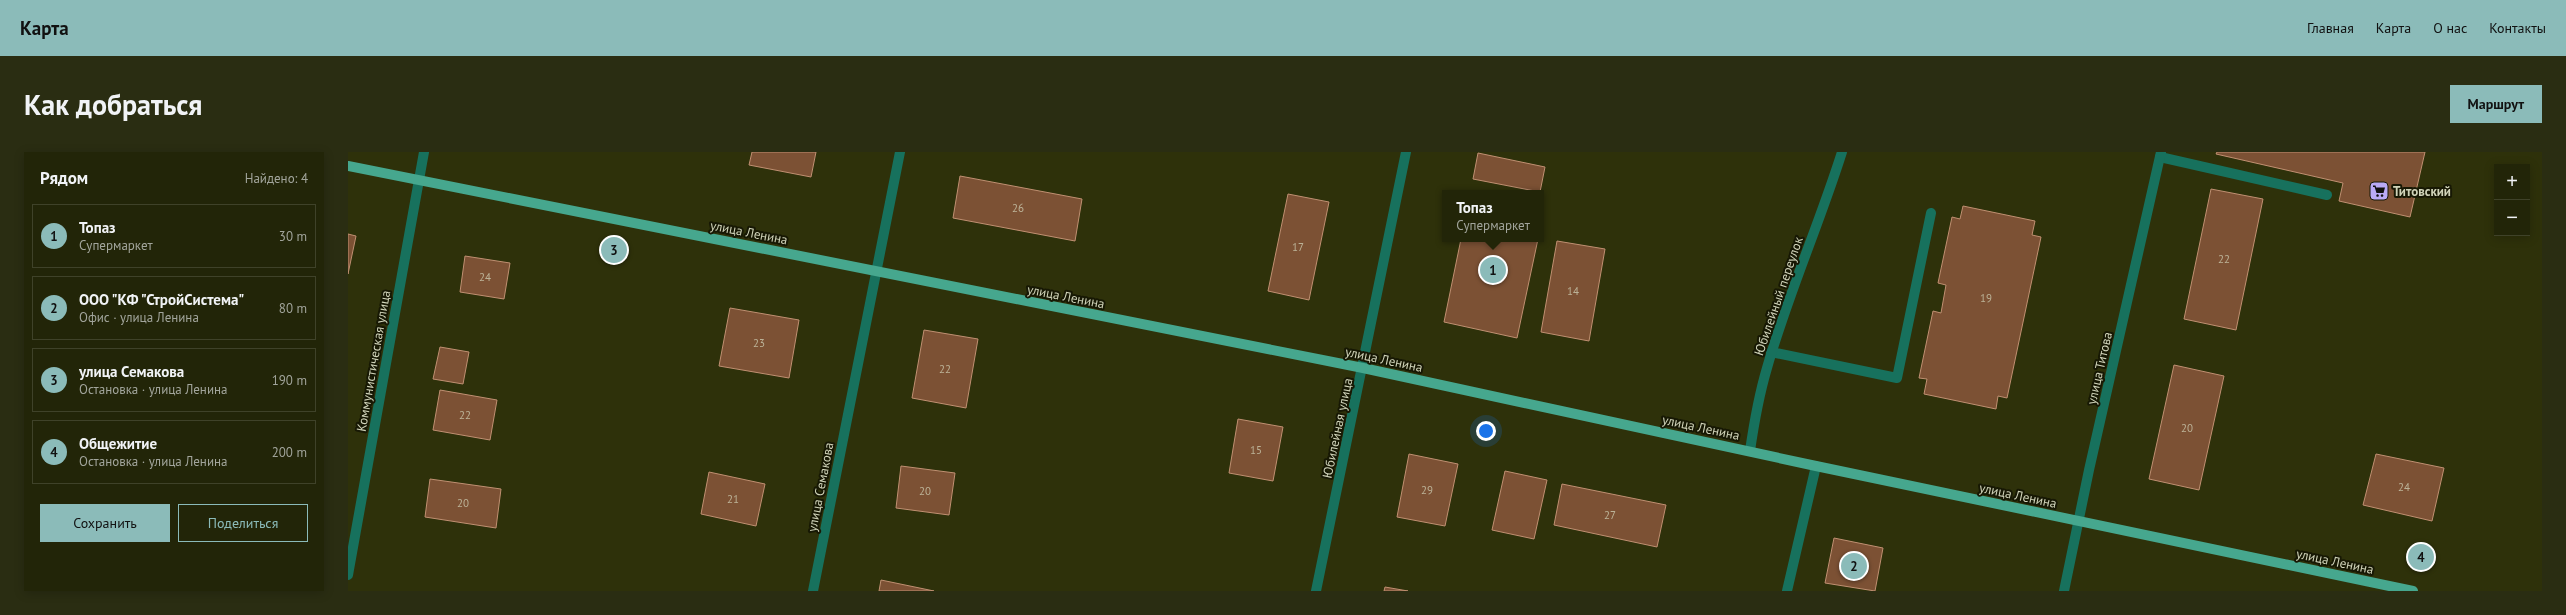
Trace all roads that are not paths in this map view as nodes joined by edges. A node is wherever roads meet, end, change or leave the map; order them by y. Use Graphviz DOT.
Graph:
graph roads {
  1 [pos="424,152"];
  2 [pos="900,152"];
  3 [pos="1406,152"];
  4 [pos="1842,152"];
  5 [pos="2161,154"];
  6 [pos="348,166"];
  7 [pos="419,180"];
  8 [pos="2327,195"];
  9 [pos="1931,213"];
  10 [pos="876,271"];
  11 [pos="1772,352"];
  12 [pos="1363,368"];
  13 [pos="1750,451"];
  14 [pos="1816,466"];
  15 [pos="2078,520"];
  16 [pos="348,575"];
  17 [pos="813,591"];
  18 [pos="1316,591"];
  19 [pos="1787,591"];
  20 [pos="2064,591"];
  21 [pos="2412,591"];
  1 -- 7 [label="street, Коммунистическая улица"];
  2 -- 10 [label="street, улица Семакова"];
  3 -- 12 [label="street, Юбилейная улица"];
  4 -- 11 [label="street, Юбилейный переулок"];
  5 -- 8 [label="street"];
  5 -- 15 [label="street, улица Титова"];
  6 -- 7 [label="main road, улица Ленина"];
  7 -- 10 [label="main road, улица Ленина"];
  7 -- 16 [label="street, Коммунистическая улица"];
  9 -- 11 [label="street"];
  10 -- 12 [label="main road, улица Ленина"];
  10 -- 17 [label="street, улица Семакова"];
  11 -- 13 [label="street, Юбилейный переулок"];
  12 -- 13 [label="main road, улица Ленина"];
  12 -- 18 [label="street, Юбилейная улица"];
  13 -- 14 [label="main road, улица Ленина"];
  14 -- 15 [label="main road, улица Ленина"];
  14 -- 19 [label="street"];
  15 -- 20 [label="street, улица Титова"];
  15 -- 21 [label="main road, улица Ленина"];
}
